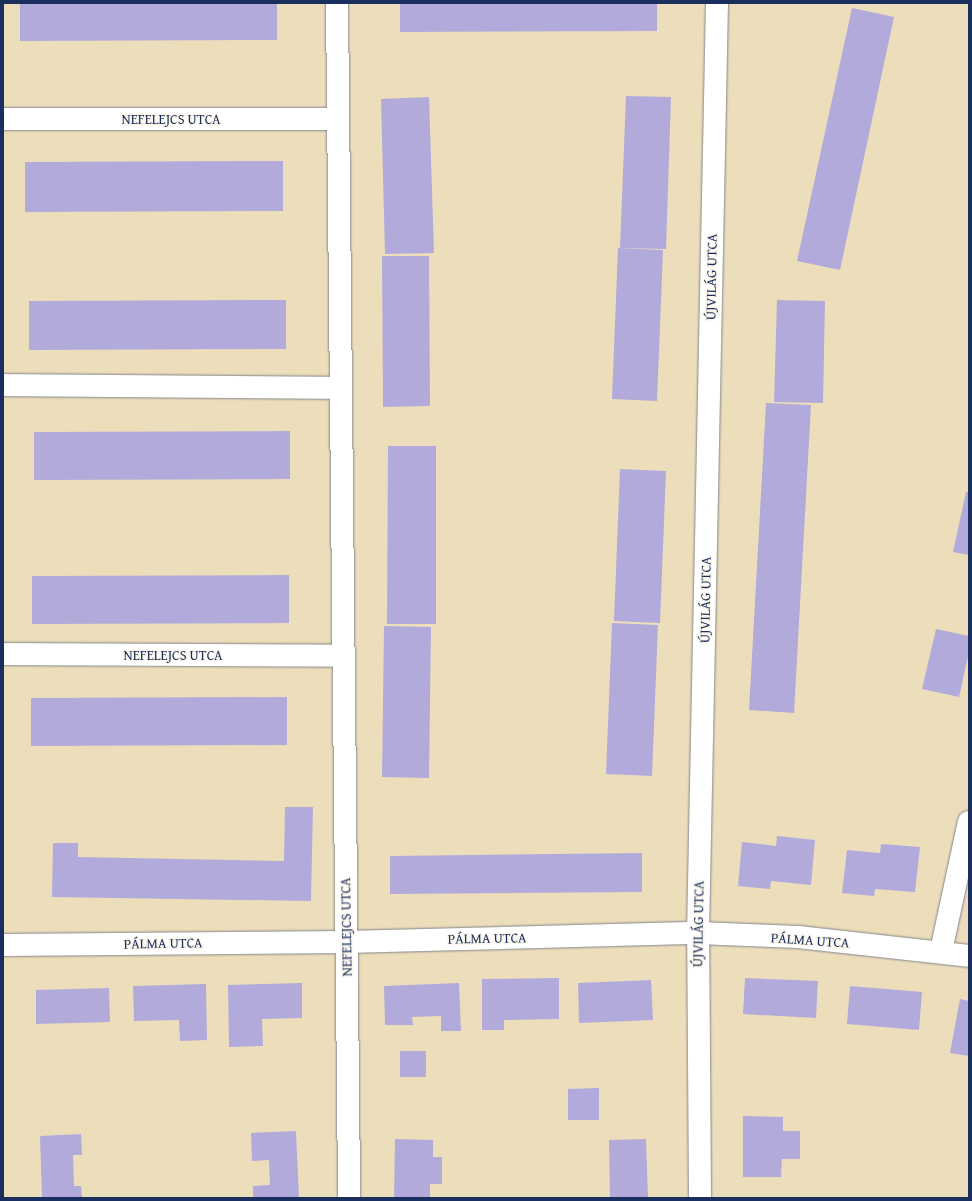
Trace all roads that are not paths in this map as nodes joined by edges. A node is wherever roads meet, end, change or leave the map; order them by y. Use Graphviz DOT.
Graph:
graph roads {
  1 [pos="337,3"];
  2 [pos="717,3"];
  3 [pos="3,119"];
  4 [pos="338,119"];
  5 [pos="3,385"];
  6 [pos="341,388"];
  7 [pos="3,654"];
  8 [pos="344,656"];
  9 [pos="969,822"];
  10 [pos="698,933"];
  11 [pos="346,942"];
  12 [pos="3,945"];
  13 [pos="940,951"];
  14 [pos="969,956"];
  15 [pos="349,1198"];
  16 [pos="700,1198"];
  1 -- 4 [label="street, NEFELEJCS UTCA"];
  2 -- 10 [label="street, ÚJVILÁG UTCA"];
  3 -- 4 [label="street, NEFELEJCS UTCA"];
  4 -- 6 [label="street, NEFELEJCS UTCA"];
  5 -- 6 [label="street"];
  6 -- 8 [label="street, NEFELEJCS UTCA"];
  7 -- 8 [label="street, NEFELEJCS UTCA"];
  8 -- 11 [label="street, NEFELEJCS UTCA"];
  9 -- 13 [label="street"];
  10 -- 11 [label="street, PÁLMA UTCA"];
  10 -- 13 [label="street, PÁLMA UTCA"];
  10 -- 16 [label="street, ÚJVILÁG UTCA"];
  11 -- 12 [label="street, PÁLMA UTCA"];
  11 -- 15 [label="street, NEFELEJCS UTCA"];
  13 -- 14 [label="street, PÁLMA UTCA"];
}
